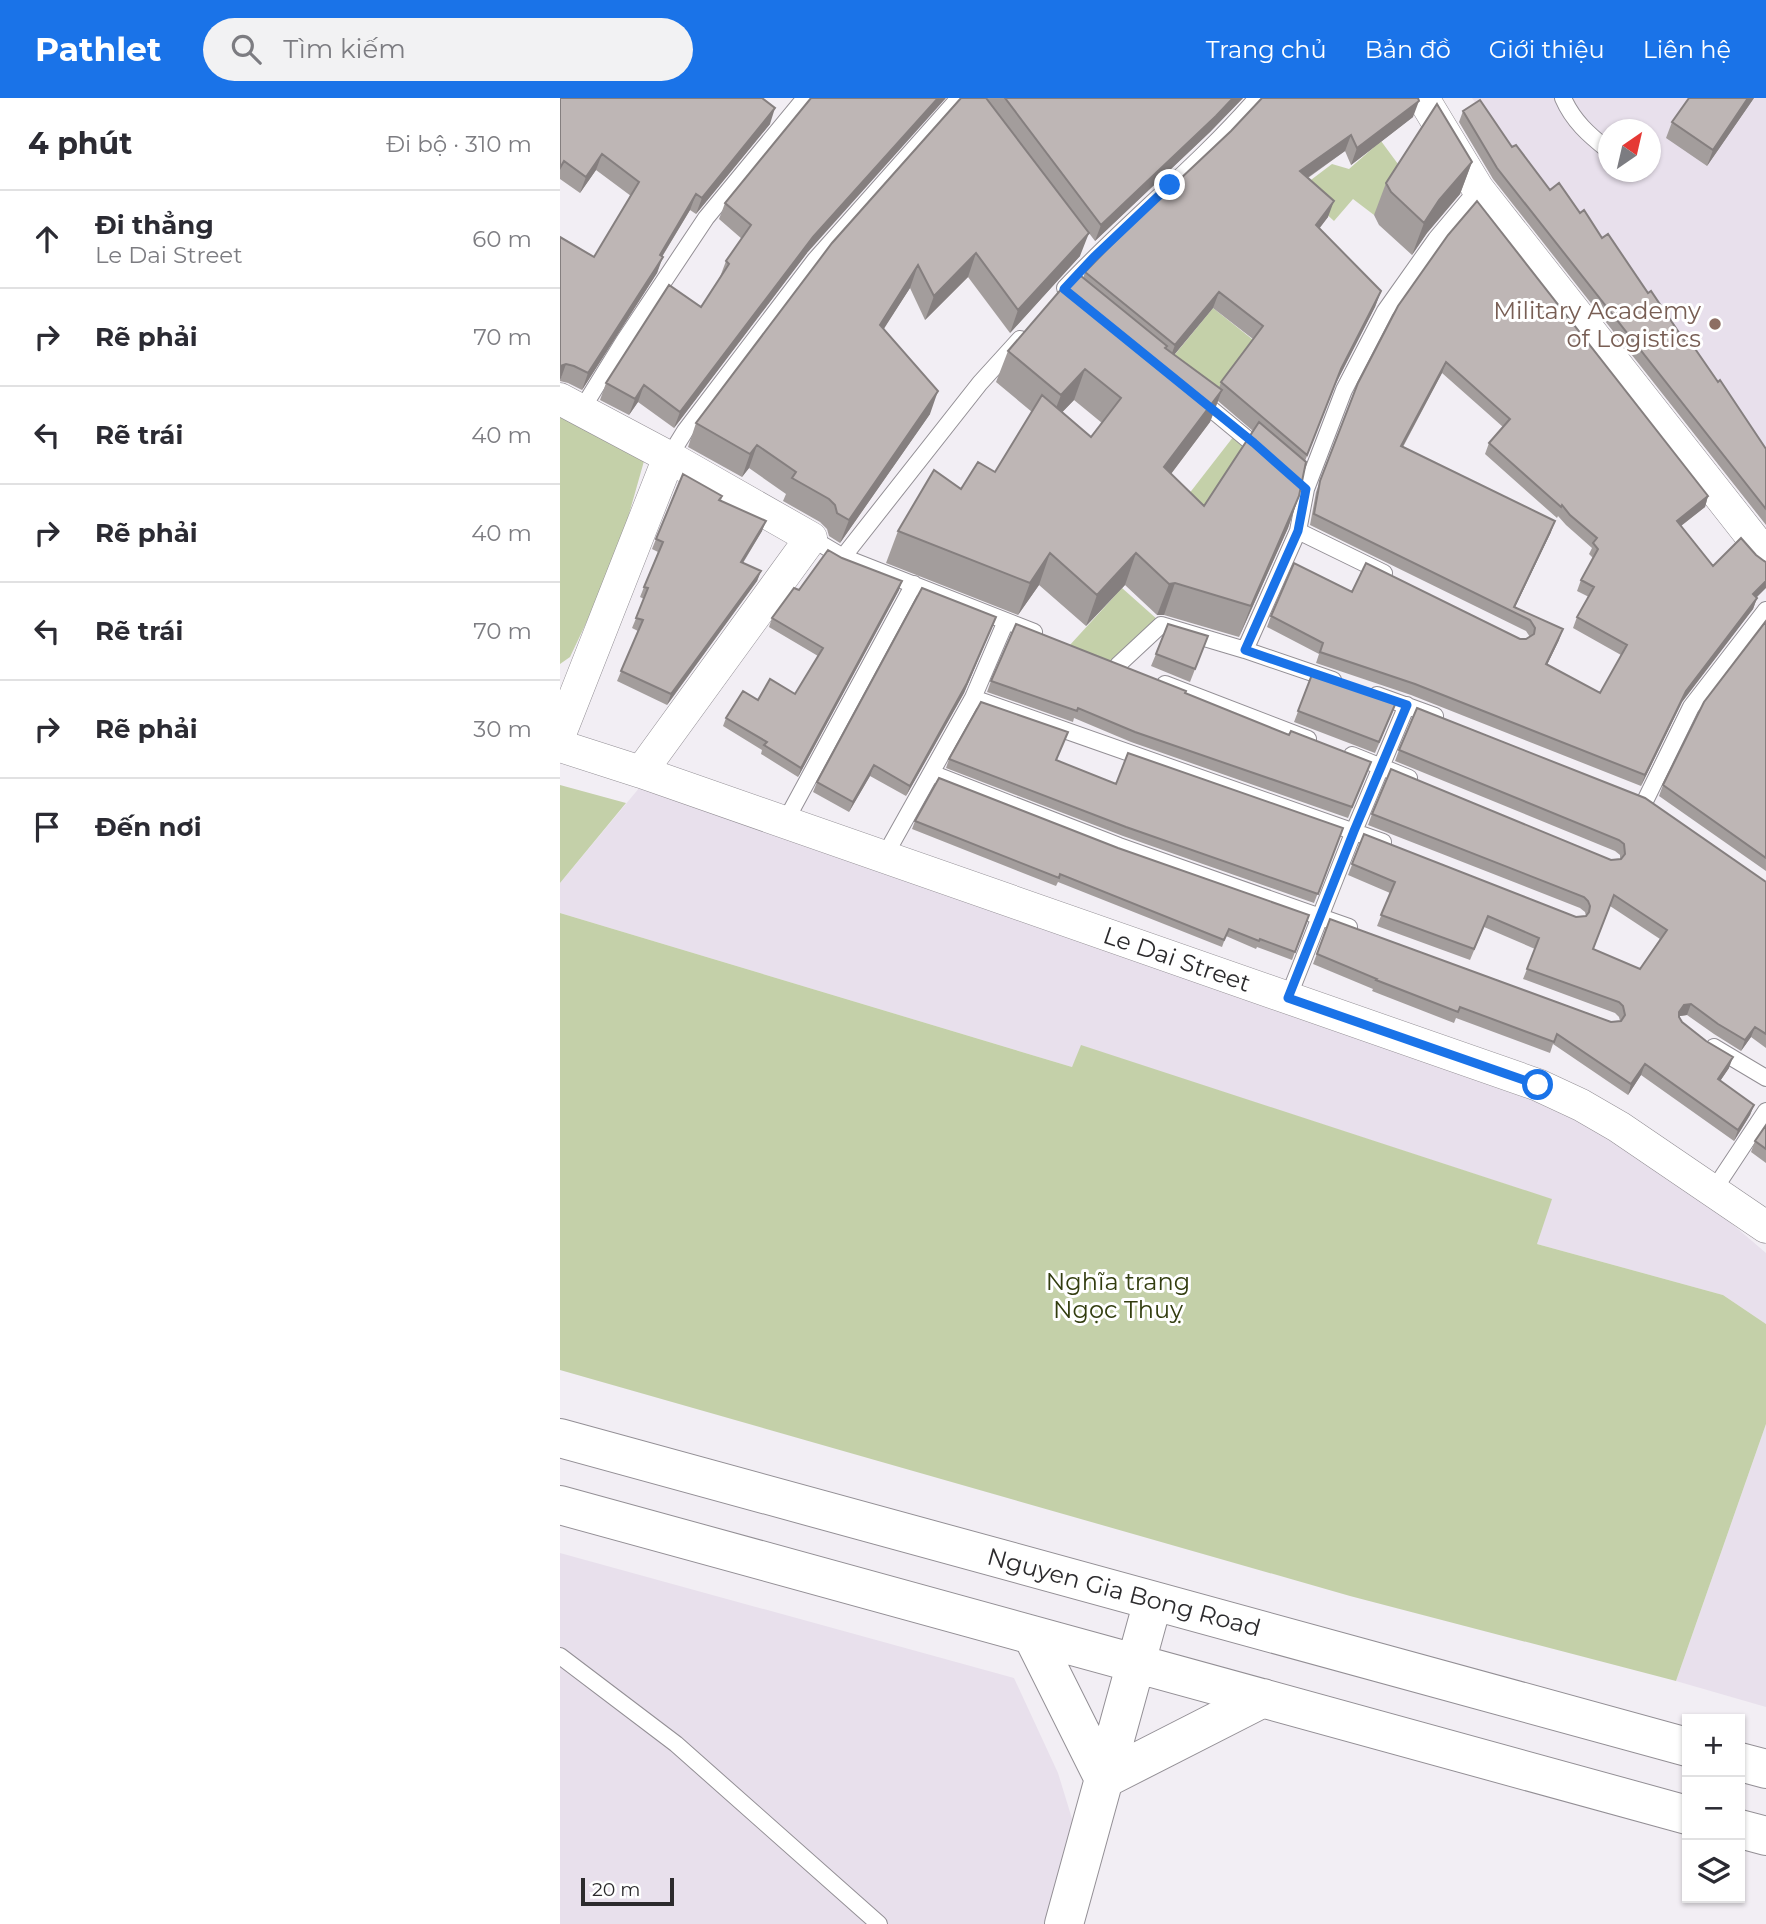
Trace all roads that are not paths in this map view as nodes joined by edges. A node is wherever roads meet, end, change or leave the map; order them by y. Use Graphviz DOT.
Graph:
graph roads {
  1 [pos="805,98"];
  2 [pos="959,98"];
  3 [pos="1257,98"];
  4 [pos="1423,98"];
  5 [pos="1563,98"];
  6 [pos="1598,142"];
  7 [pos="1478,189"];
  8 [pos="1065,294"];
  9 [pos="1030,328"];
  10 [pos="1184,387"];
  11 [pos="571,404"];
  12 [pos="669,457"];
  13 [pos="1275,461"];
  14 [pos="1298,531"];
  15 [pos="811,538"];
  16 [pos="1766,555"];
  17 [pos="844,556"];
  18 [pos="1397,579"];
  19 [pos="914,584"];
  20 [pos="1766,610"];
  21 [pos="1006,621"];
  22 [pos="1043,636"];
  23 [pos="1245,650"];
  24 [pos="1117,665"];
  25 [pos="1156,680"];
  26 [pos="973,698"];
  27 [pos="1407,705"];
  28 [pos="1444,720"];
  29 [pos="560,734"];
  30 [pos="560,746"];
  31 [pos="1382,767"];
  32 [pos="641,772"];
  33 [pos="931,773"];
  34 [pos="1420,783"];
  35 [pos="1645,800"];
  36 [pos="785,822"];
  37 [pos="1354,831"];
  38 [pos="1392,846"];
  39 [pos="884,857"];
  40 [pos="1320,916"];
  41 [pos="1358,930"];
  42 [pos="1288,998"];
  43 [pos="1700,1037"];
  44 [pos="1766,1078"];
  45 [pos="1766,1111"];
  46 [pos="1713,1191"];
  47 [pos="1766,1227"];
  48 [pos="560,1438"];
  49 [pos="560,1505"];
  50 [pos="1153,1601"];
  51 [pos="1032,1635"];
  52 [pos="560,1656"];
  53 [pos="1136,1663"];
  54 [pos="1263,1698"];
  55 [pos="1682,1746"];
  56 [pos="1745,1763"];
  57 [pos="1766,1769"];
  58 [pos="1104,1779"];
  59 [pos="1682,1814"];
  60 [pos="1745,1830"];
  61 [pos="1766,1836"];
  62 [pos="879,1924"];
  63 [pos="1064,1924"];
  1 -- 11 [label="lane"];
  2 -- 12 [label="lane"];
  3 -- 8 [label="lane"];
  4 -- 7 [label="street"];
  5 -- 6 [label="lane"];
  7 -- 14 [label="lane"];
  7 -- 16 [label="street"];
  9 -- 17 [label="lane"];
  10 -- 13 [label="lane"];
  11 -- 12 [label="street"];
  12 -- 15 [label="street"];
  12 -- 29 [label="street"];
  14 -- 18 [label="lane"];
  14 -- 23 [label="lane"];
  15 -- 17 [label="lane"];
  15 -- 32 [label="street"];
  17 -- 19 [label="lane"];
  19 -- 21 [label="lane"];
  19 -- 36 [label="lane"];
  20 -- 35 [label="lane"];
  21 -- 22 [label="lane"];
  21 -- 26 [label="lane"];
  23 -- 24 [label="lane"];
  23 -- 27 [label="lane"];
  25 -- 31 [label="lane"];
  26 -- 33 [label="lane"];
  26 -- 37 [label="lane"];
  27 -- 28 [label="lane"];
  27 -- 31 [label="lane"];
  30 -- 32 [label="street, Le Dai Street"];
  31 -- 34 [label="lane"];
  31 -- 37 [label="lane"];
  32 -- 36 [label="street, Le Dai Street"];
  33 -- 39 [label="lane"];
  33 -- 40 [label="lane"];
  36 -- 39 [label="street, Le Dai Street"];
  37 -- 38 [label="lane"];
  37 -- 40 [label="lane"];
  39 -- 42 [label="street, Le Dai Street"];
  40 -- 41 [label="lane"];
  40 -- 42 [label="lane"];
  42 -- 46 [label="street, Le Dai Street"];
  43 -- 44 [label="lane"];
  45 -- 46 [label="lane"];
  46 -- 47 [label="street, Le Dai Street"];
  48 -- 50 [label="main road, Nguyen Gia Bong Road"];
  49 -- 51 [label="main road"];
  50 -- 53 [label="main road"];
  50 -- 55 [label="main road, Nguyen Gia Bong Road"];
  51 -- 53 [label="main road"];
  51 -- 58 [label="main road"];
  52 -- 62 [label="lane"];
  53 -- 54 [label="main road"];
  53 -- 58 [label="main road"];
  54 -- 58 [label="main road"];
  54 -- 59 [label="main road"];
  56 -- 57 [label="main road"];
  58 -- 63 [label="main road"];
  60 -- 61 [label="main road"];
}
